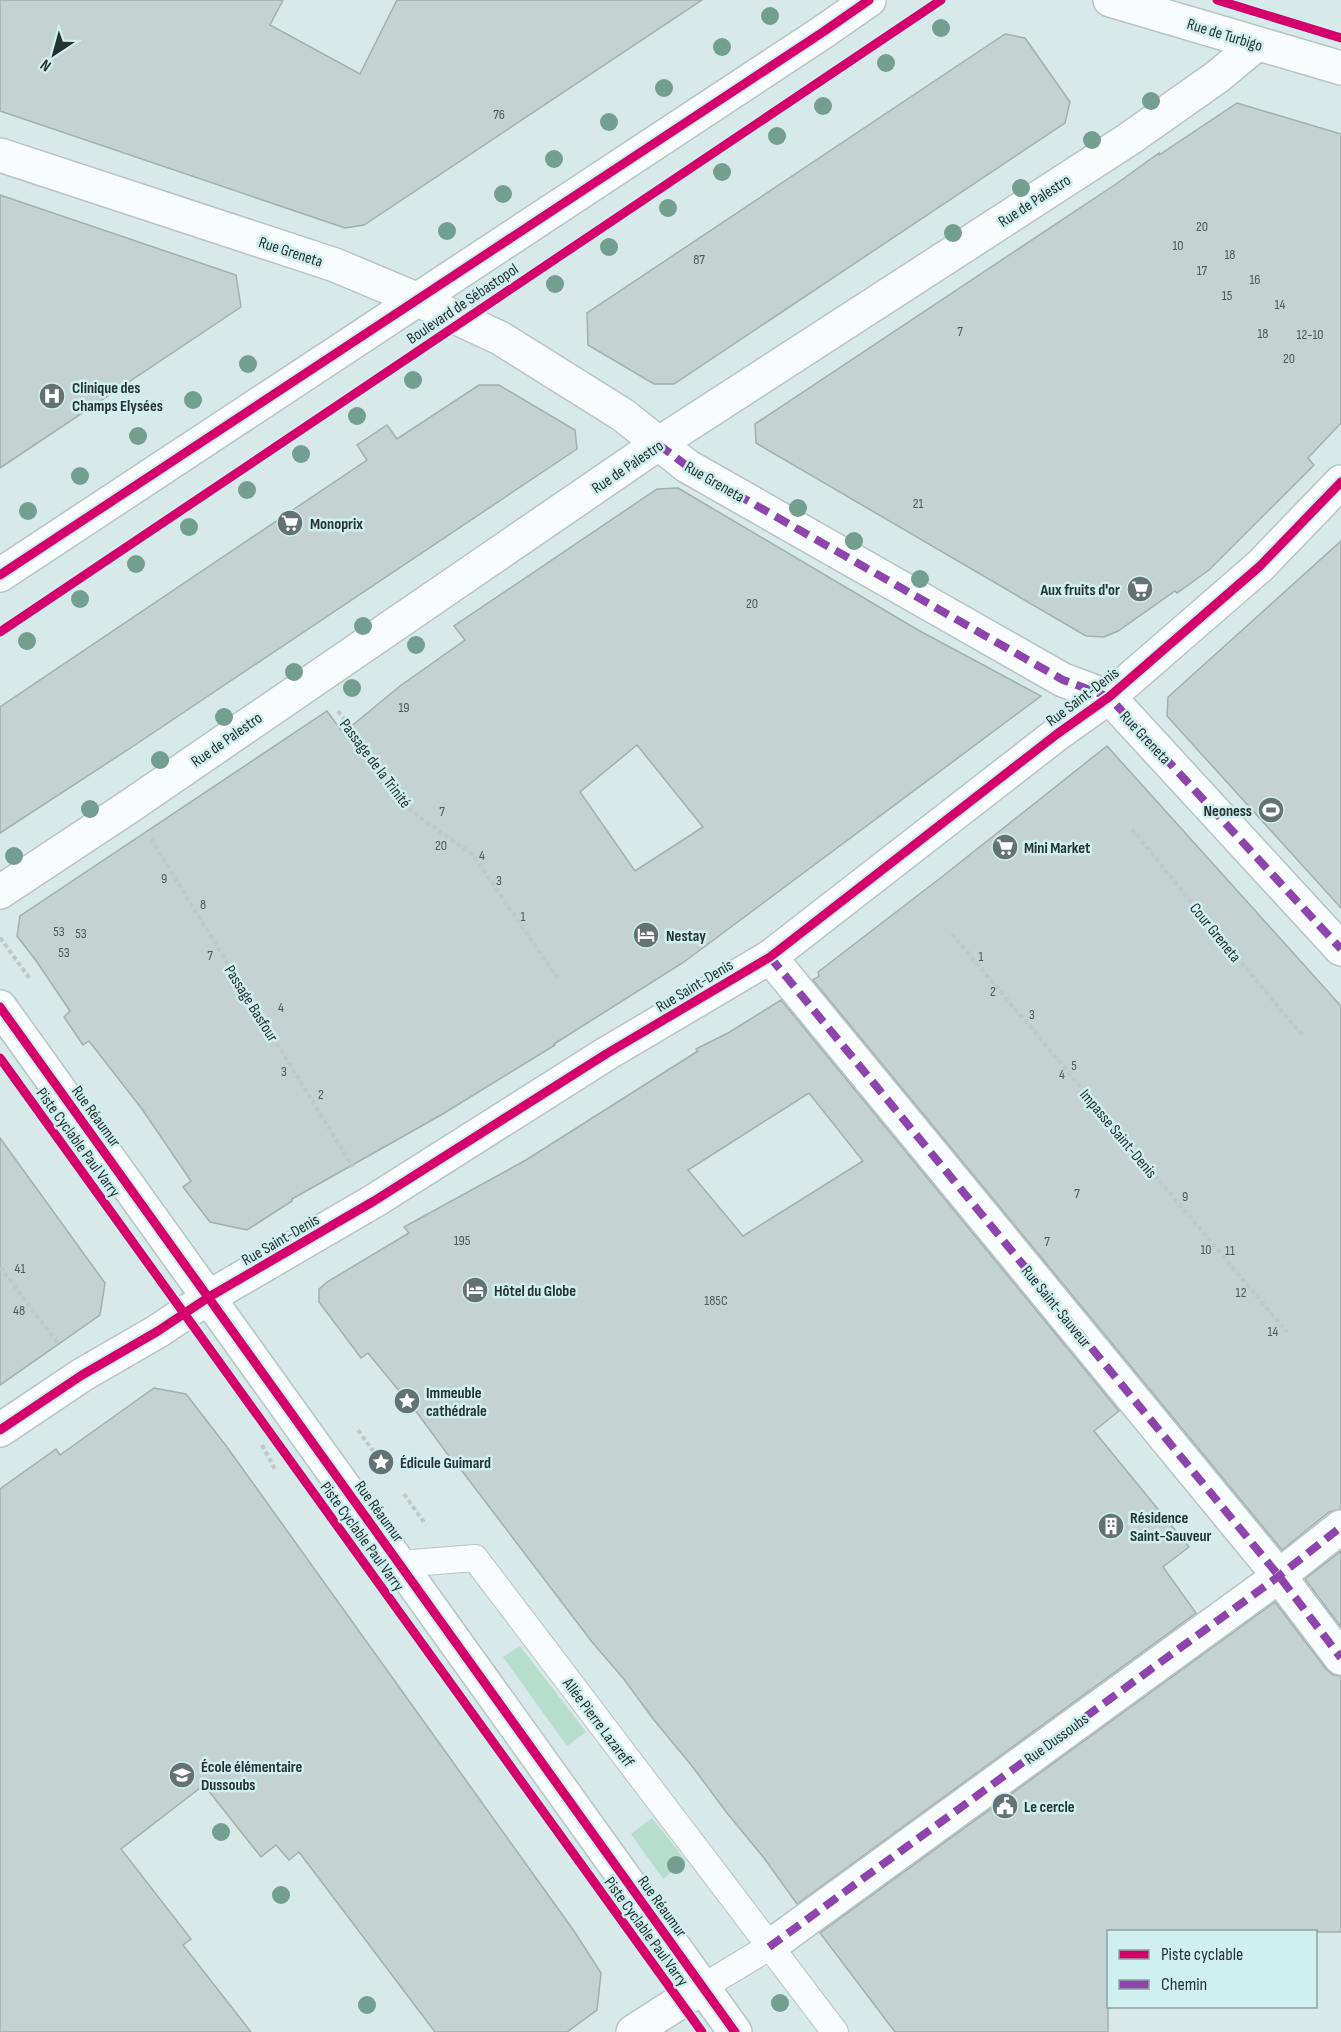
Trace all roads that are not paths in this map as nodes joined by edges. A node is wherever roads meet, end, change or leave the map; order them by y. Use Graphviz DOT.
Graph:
graph roads {
  1 [pos="869,0"];
  2 [pos="1110,0"];
  3 [pos="1257,44"];
  4 [pos="1341,68"];
  5 [pos="0,155"];
  6 [pos="416,299"];
  7 [pos="658,444"];
  8 [pos="1341,482"];
  9 [pos="0,575"];
  10 [pos="1109,697"];
  11 [pos="0,892"];
  12 [pos="1341,949"];
  13 [pos="770,957"];
  14 [pos="0,1007"];
  15 [pos="209,1298"];
  16 [pos="1,1427"];
  17 [pos="1341,1527"];
  18 [pos="399,1564"];
  19 [pos="1279,1576"];
  20 [pos="1341,1658"];
  21 [pos="769,1947"];
  22 [pos="703,1987"];
  23 [pos="633,2032"];
  24 [pos="735,2032"];
  25 [pos="835,2032"];
  1 -- 6 [label="street, Boulevard de Sébastopol"];
  2 -- 3 [label="street, Rue de Turbigo"];
  3 -- 4 [label="street, Rue de Turbigo"];
  3 -- 7 [label="street, Rue de Palestro"];
  5 -- 6 [label="street, Rue Greneta"];
  6 -- 7 [label="street, Rue Greneta"];
  6 -- 9 [label="street, Boulevard de Sébastopol"];
  7 -- 10 [label="street, Rue Greneta"];
  7 -- 11 [label="street, Rue de Palestro"];
  8 -- 10 [label="street, Rue Saint-Denis"];
  10 -- 12 [label="street, Rue Greneta"];
  10 -- 13 [label="street, Rue Saint-Denis"];
  13 -- 15 [label="street, Rue Saint-Denis"];
  13 -- 19 [label="street, Rue Saint-Sauveur"];
  14 -- 15 [label="street, Rue Réaumur"];
  15 -- 16 [label="street, Rue Saint-Denis"];
  15 -- 18 [label="street, Rue Réaumur"];
  17 -- 19 [label="street, Rue Dussoubs"];
  18 -- 21 [label="lane, Allée Pierre Lazareff"];
  18 -- 22 [label="street, Rue Réaumur"];
  19 -- 20 [label="street, Rue Saint-Sauveur"];
  19 -- 21 [label="street, Rue Dussoubs"];
  21 -- 22 [label="lane"];
  21 -- 25 [label="lane, Allée Pierre Lazareff"];
  22 -- 23 [label="street"];
  22 -- 24 [label="street, Rue Réaumur"];
}
